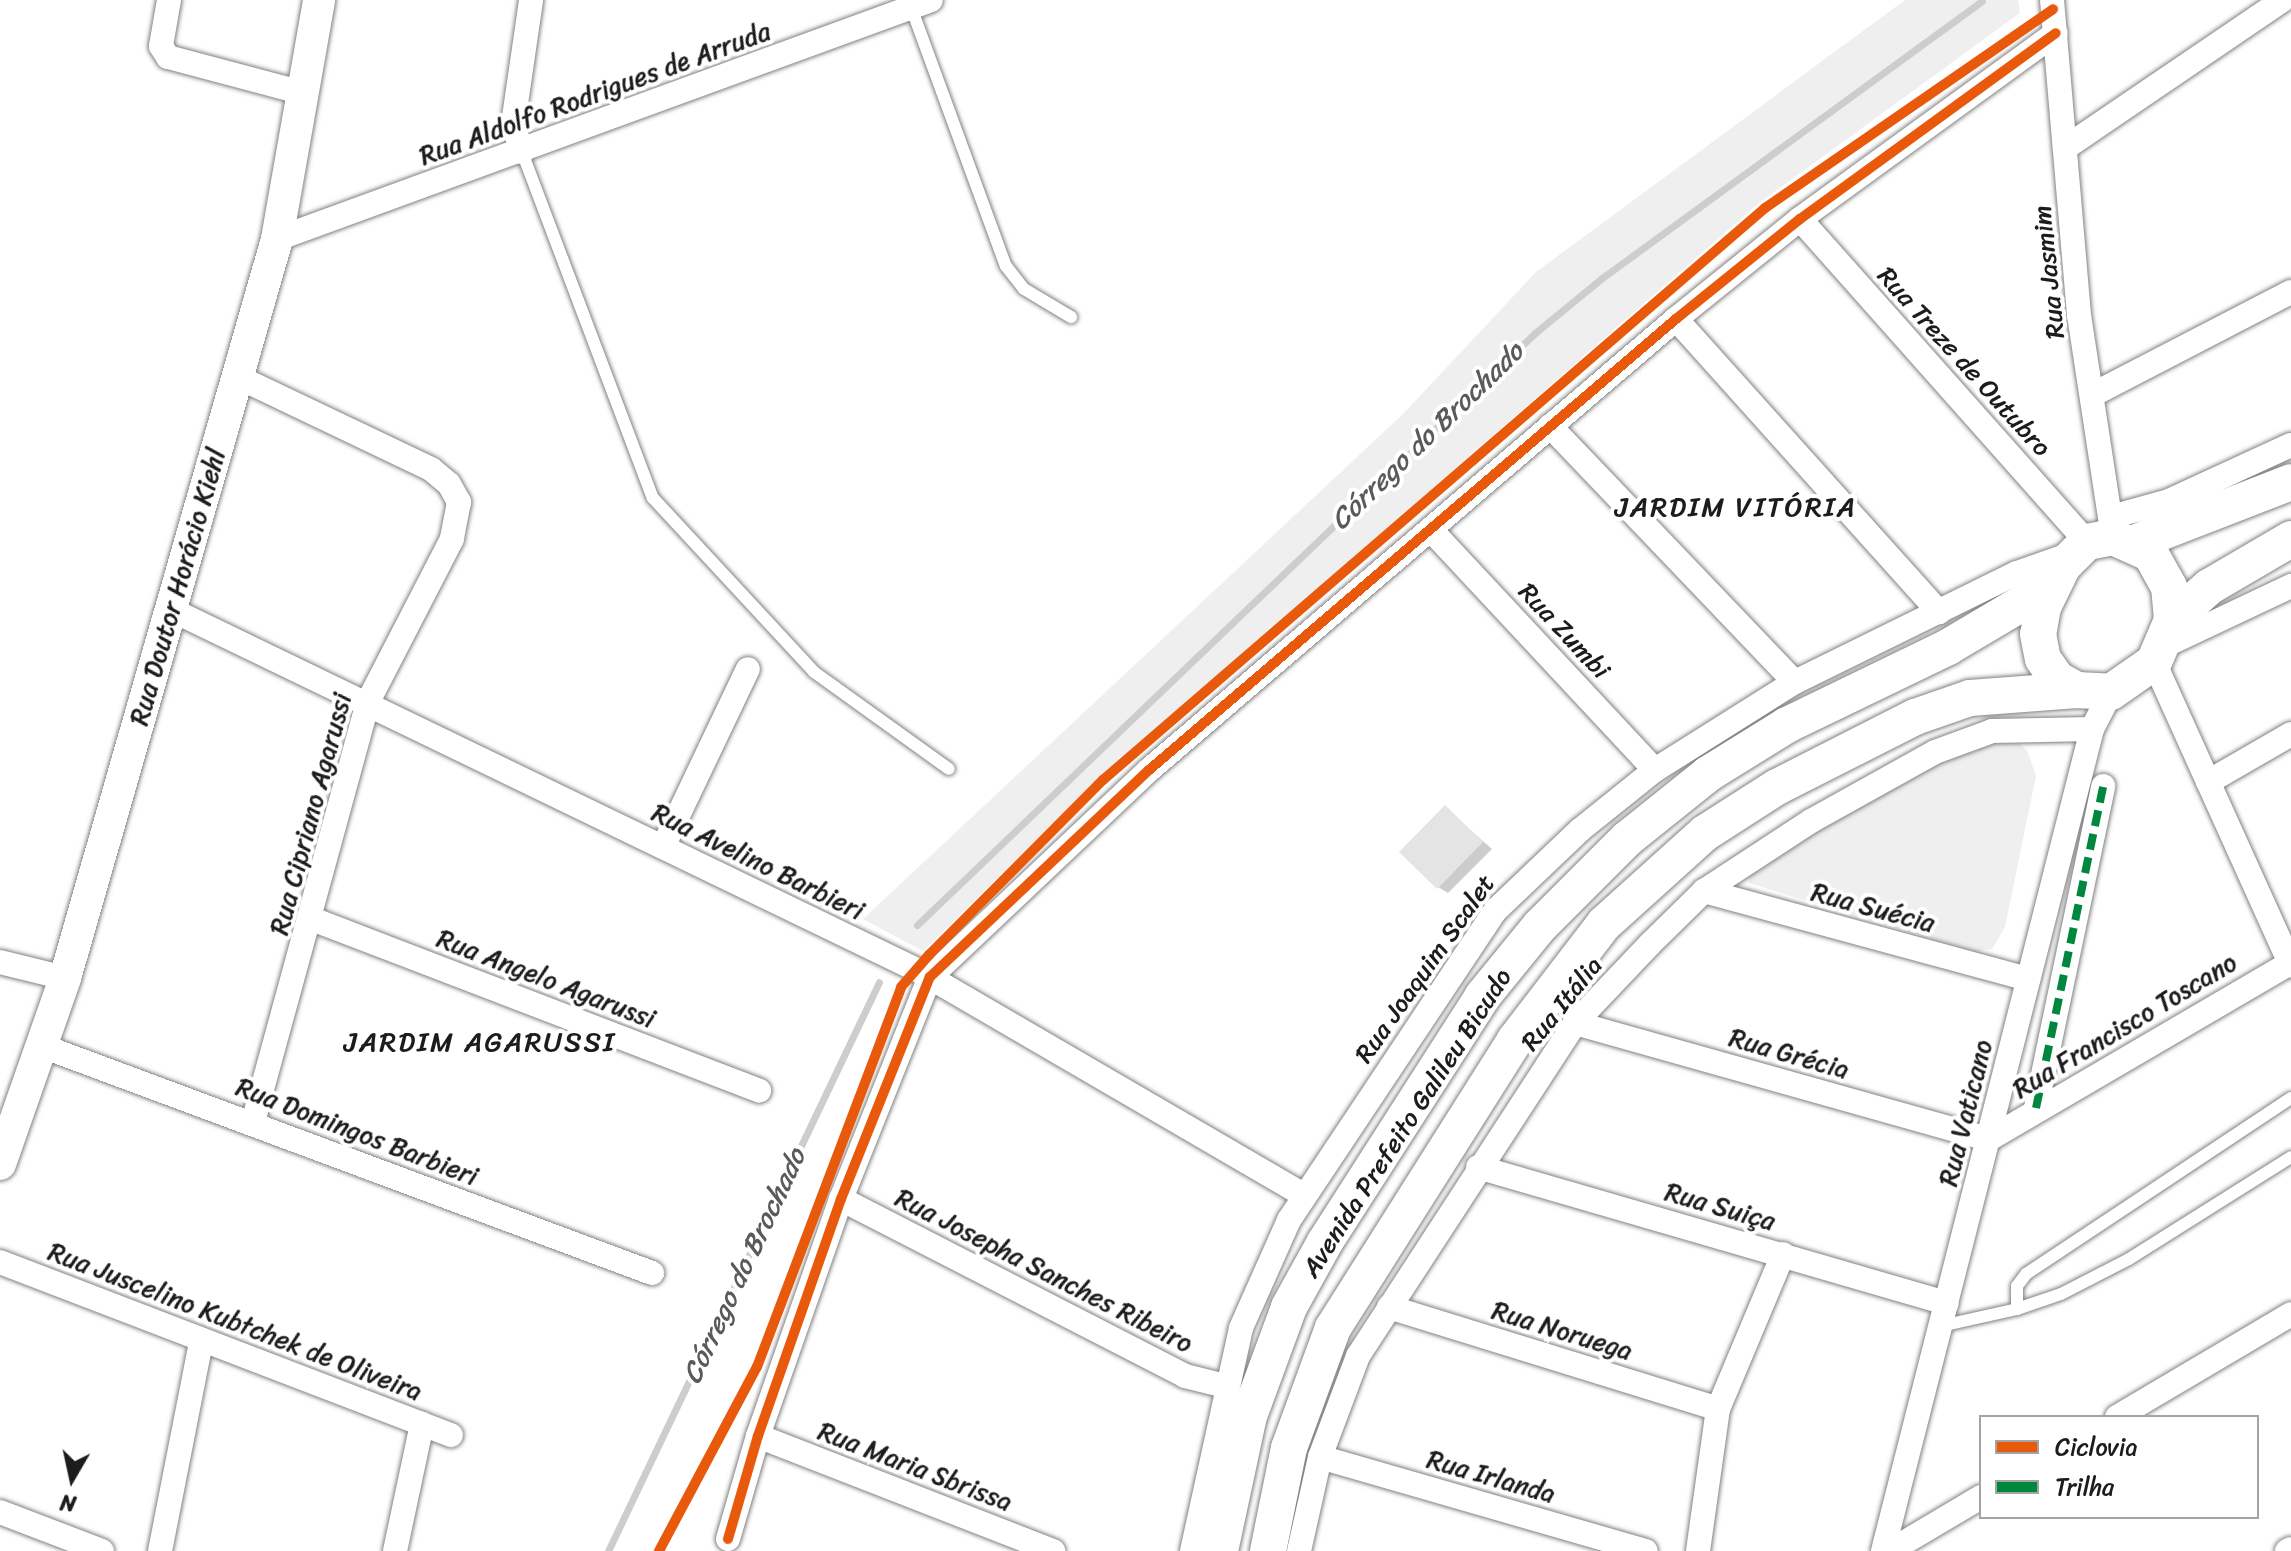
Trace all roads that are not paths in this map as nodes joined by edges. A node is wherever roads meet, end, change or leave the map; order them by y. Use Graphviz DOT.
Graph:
graph roads {
  1 [pos="169,0"];
  2 [pos="319,0"];
  3 [pos="531,0"];
  4 [pos="2283,0"];
  5 [pos="921,4"];
  6 [pos="2056,11"];
  7 [pos="303,93"];
  8 [pos="2065,148"];
  9 [pos="522,152"];
  10 [pos="1800,219"];
  11 [pos="277,239"];
  12 [pos="2291,292"];
  13 [pos="1071,317"];
  14 [pos="1676,319"];
  15 [pos="238,377"];
  16 [pos="2092,395"];
  17 [pos="1550,426"];
  18 [pos="2291,445"];
  19 [pos="2291,482"];
  20 [pos="1431,530"];
  21 [pos="2104,538"];
  22 [pos="2291,539"];
  23 [pos="2051,586"];
  24 [pos="2291,586"];
  25 [pos="172,610"];
  26 [pos="1939,612"];
  27 [pos="2163,643"];
  28 [pos="748,669"];
  29 [pos="1795,682"];
  30 [pos="2094,691"];
  31 [pos="368,702"];
  32 [pos="2092,729"];
  33 [pos="2291,734"];
  34 [pos="949,769"];
  35 [pos="1655,770"];
  36 [pos="2208,782"];
  37 [pos="2103,786"];
  38 [pos="663,847"];
  39 [pos="1704,891"];
  40 [pos="312,919"];
  41 [pos="2290,964"];
  42 [pos="2,965"];
  43 [pos="930,977"];
  44 [pos="65,978"];
  45 [pos="2028,979"];
  46 [pos="1575,1023"];
  47 [pos="42,1046"];
  48 [pos="759,1091"];
  49 [pos="2291,1098"];
  50 [pos="2036,1108"];
  51 [pos="253,1122"];
  52 [pos="1989,1139"];
  53 [pos="2291,1157"];
  54 [pos="0,1164"];
  55 [pos="1478,1167"];
  56 [pos="1304,1195"];
  57 [pos="841,1199"];
  58 [pos="1783,1254"];
  59 [pos="0,1262"];
  60 [pos="652,1273"];
  61 [pos="1389,1307"];
  62 [pos="2017,1309"];
  63 [pos="1944,1314"];
  64 [pos="2291,1314"];
  65 [pos="201,1342"];
  66 [pos="1225,1386"];
  67 [pos="1718,1409"];
  68 [pos="2120,1415"];
  69 [pos="422,1424"];
  70 [pos="451,1435"];
  71 [pos="758,1436"];
  72 [pos="1320,1457"];
  73 [pos="1979,1498"];
  74 [pos="0,1512"];
  75 [pos="728,1539"];
  76 [pos="102,1551"];
  77 [pos="160,1551"];
  78 [pos="395,1551"];
  79 [pos="1053,1551"];
  80 [pos="1192,1551"];
  81 [pos="1220,1551"];
  82 [pos="1268,1551"];
  83 [pos="1299,1551"];
  84 [pos="1646,1551"];
  85 [pos="1698,1551"];
  86 [pos="1883,1551"];
  87 [pos="1890,1551"];
  1 -- 7 [label="street"];
  2 -- 7 [label="street, Rua Doutor Horácio Kiehl"];
  3 -- 9 [label="street"];
  4 -- 8 [label="street"];
  5 -- 9 [label="street, Rua Aldolfo Rodrigues de Arruda"];
  5 -- 13 [label="lane"];
  6 -- 8 [label="street, Rua Jasmim"];
  6 -- 10 [label="street"];
  7 -- 11 [label="street, Rua Doutor Horácio Kiehl"];
  8 -- 16 [label="street, Rua Jasmim"];
  9 -- 11 [label="street, Rua Aldolfo Rodrigues de Arruda"];
  9 -- 34 [label="lane"];
  10 -- 14 [label="street"];
  10 -- 21 [label="street, Rua Treze de Outubro"];
  11 -- 15 [label="street, Rua Doutor Horácio Kiehl"];
  12 -- 16 [label="street"];
  14 -- 17 [label="street"];
  14 -- 26 [label="street"];
  15 -- 25 [label="street, Rua Doutor Horácio Kiehl"];
  15 -- 31 [label="street, Rua Cipriano Agarussi"];
  16 -- 21 [label="street, Rua Jasmim"];
  17 -- 20 [label="street"];
  17 -- 29 [label="street"];
  18 -- 21 [label="street, Rua Joaquim Scalet"];
  19 -- 21 [label="main road"];
  20 -- 35 [label="street, Rua Zumbi"];
  20 -- 43 [label="street"];
  21 -- 23 [label="main road"];
  21 -- 26 [label="street, Rua Joaquim Scalet"];
  21 -- 27 [label="main road"];
  22 -- 27 [label="main road"];
  23 -- 30 [label="main road"];
  23 -- 81 [label="main road, Avenida Prefeito Galileu Bicudo"];
  24 -- 27 [label="street"];
  25 -- 31 [label="street, Rua Avelino Barbieri"];
  25 -- 44 [label="street, Rua Doutor Horácio Kiehl"];
  26 -- 29 [label="street, Rua Joaquim Scalet"];
  27 -- 30 [label="main road"];
  27 -- 36 [label="street"];
  28 -- 38 [label="street"];
  29 -- 35 [label="street, Rua Joaquim Scalet"];
  30 -- 32 [label="street, Rua Vaticano"];
  30 -- 82 [label="main road, Avenida Prefeito Galileu Bicudo"];
  31 -- 38 [label="street, Rua Avelino Barbieri"];
  31 -- 40 [label="street, Rua Cipriano Agarussi"];
  32 -- 39 [label="street, Rua Itália"];
  32 -- 45 [label="street, Rua Vaticano"];
  33 -- 36 [label="street"];
  35 -- 56 [label="street, Rua Joaquim Scalet"];
  36 -- 41 [label="street"];
  37 -- 50 [label="street"];
  38 -- 43 [label="street, Rua Avelino Barbieri"];
  39 -- 45 [label="street, Rua Suécia"];
  39 -- 46 [label="street, Rua Itália"];
  40 -- 48 [label="street, Rua Angelo Agarussi"];
  40 -- 51 [label="street, Rua Cipriano Agarussi"];
  41 -- 50 [label="street, Rua Francisco Toscano"];
  42 -- 44 [label="street"];
  43 -- 56 [label="street, Rua Avelino Barbieri"];
  43 -- 57 [label="street"];
  44 -- 47 [label="street, Rua Doutor Horácio Kiehl"];
  45 -- 52 [label="street, Rua Vaticano"];
  46 -- 52 [label="street, Rua Grécia"];
  46 -- 55 [label="street, Rua Itália"];
  47 -- 51 [label="street, Rua Domingos Barbieri"];
  47 -- 54 [label="street, Rua Doutor Horácio Kiehl"];
  49 -- 62 [label="lane"];
  50 -- 52 [label="street, Rua Francisco Toscano"];
  51 -- 60 [label="street, Rua Domingos Barbieri"];
  52 -- 63 [label="street, Rua Vaticano"];
  53 -- 62 [label="lane"];
  55 -- 58 [label="street, Rua Suiça"];
  55 -- 61 [label="street, Rua Itália"];
  56 -- 66 [label="street, Rua Joaquim Scalet"];
  57 -- 66 [label="street, Rua Josepha Sanches Ribeiro"];
  57 -- 71 [label="street"];
  58 -- 63 [label="street, Rua Suiça"];
  58 -- 67 [label="street"];
  59 -- 65 [label="street, Rua Juscelino Kubtchek de Oliveira"];
  61 -- 67 [label="street, Rua Noruega"];
  61 -- 72 [label="street, Rua Itália"];
  62 -- 63 [label="lane"];
  63 -- 86 [label="street, Rua Vaticano"];
  64 -- 68 [label="street"];
  65 -- 69 [label="street, Rua Juscelino Kubtchek de Oliveira"];
  65 -- 77 [label="street"];
  66 -- 80 [label="street, Rua Joaquim Scalet"];
  67 -- 85 [label="street"];
  69 -- 70 [label="street, Rua Juscelino Kubtchek de Oliveira"];
  69 -- 78 [label="street"];
  71 -- 75 [label="street"];
  71 -- 79 [label="street, Rua Maria Sbrissa"];
  72 -- 83 [label="street, Rua Itália"];
  72 -- 84 [label="street, Rua Irlanda"];
  73 -- 87 [label="street"];
  74 -- 76 [label="street"];
}
